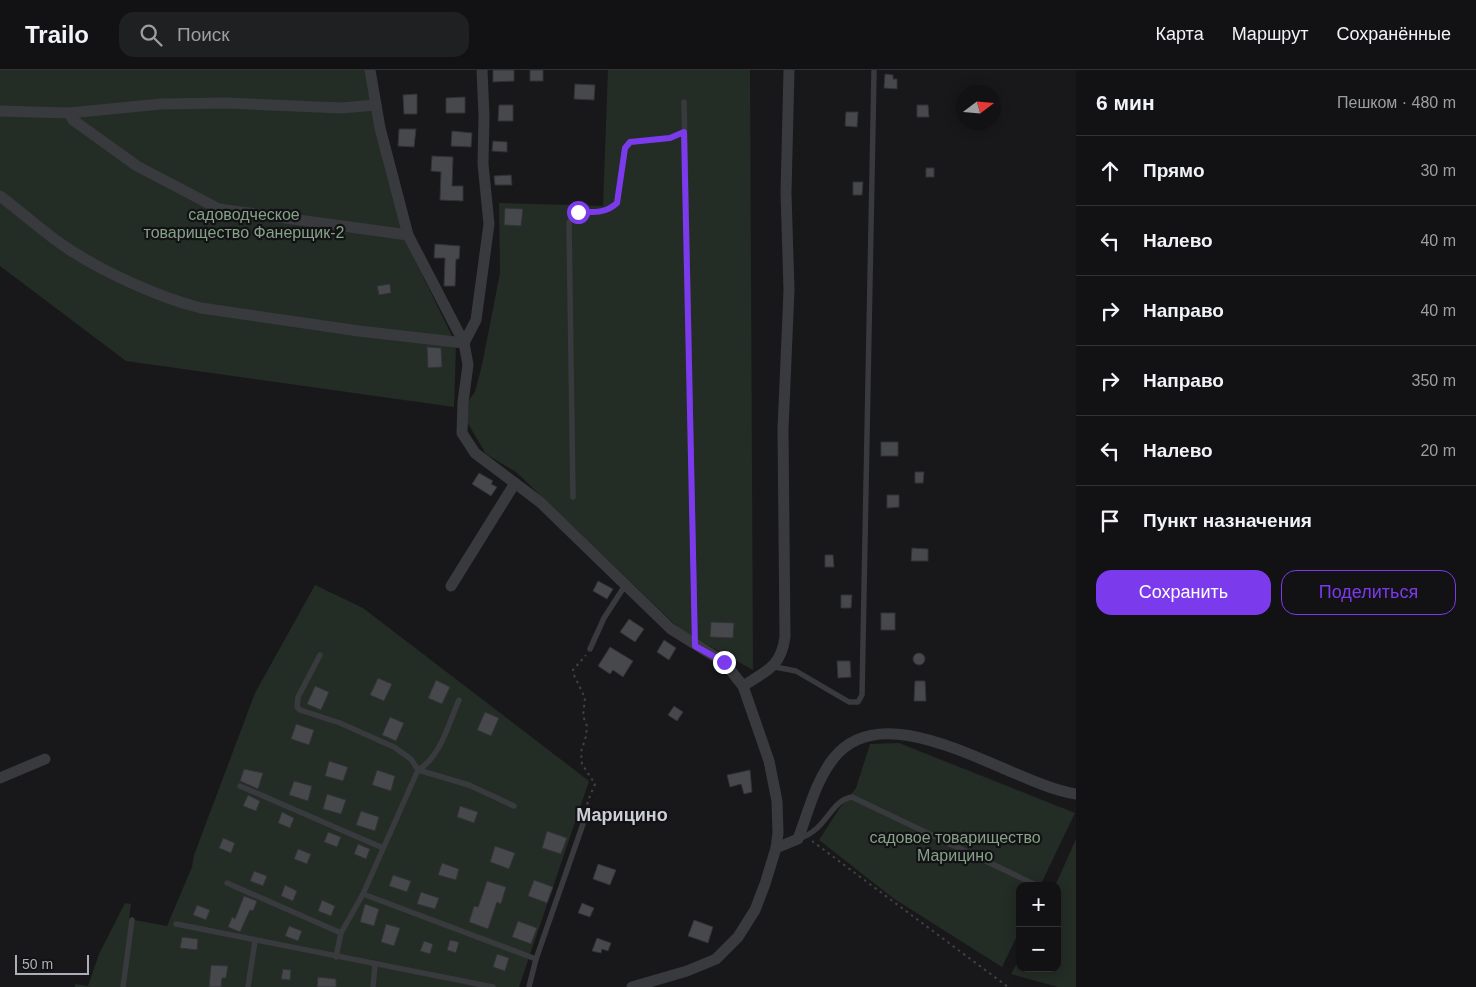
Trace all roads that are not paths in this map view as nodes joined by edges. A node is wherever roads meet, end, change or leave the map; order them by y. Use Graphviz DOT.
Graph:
graph roads {
  1 [pos="370,70"];
  2 [pos="482,70"];
  3 [pos="789,70"];
  4 [pos="874,72"];
  5 [pos="684,102"];
  6 [pos="376,105"];
  7 [pos="0,111"];
  8 [pos="69,113"];
  9 [pos="684,132"];
  10 [pos="0,196"];
  11 [pos="408,235"];
  12 [pos="464,343"];
  13 [pos="515,483"];
  14 [pos="573,497"];
  15 [pos="626,584"];
  16 [pos="451,586"];
  17 [pos="695,646"];
  18 [pos="590,650"];
  19 [pos="320,655"];
  20 [pos="774,667"];
  21 [pos="743,686"];
  22 [pos="459,700"];
  23 [pos="45,759"];
  24 [pos="418,770"];
  25 [pos="0,778"];
  26 [pos="240,786"];
  27 [pos="1076,794"];
  28 [pos="514,806"];
  29 [pos="583,824"];
  30 [pos="798,839"];
  31 [pos="383,848"];
  32 [pos="776,848"];
  33 [pos="1028,882"];
  34 [pos="227,883"];
  35 [pos="363,894"];
  36 [pos="132,920"];
  37 [pos="176,924"];
  38 [pos="341,933"];
  39 [pos="255,941"];
  40 [pos="336,957"];
  41 [pos="536,959"];
  42 [pos="375,965"];
  43 [pos="123,987"];
  44 [pos="248,987"];
  45 [pos="373,987"];
  46 [pos="493,987"];
  47 [pos="529,987"];
  48 [pos="632,987"];
  1 -- 6 [label="street"];
  2 -- 12 [label="street"];
  3 -- 20 [label="street"];
  4 -- 20 [label="lane"];
  5 -- 9 [label="lane"];
  6 -- 8 [label="street"];
  6 -- 11 [label="street"];
  7 -- 8 [label="street"];
  8 -- 11 [label="street"];
  9 -- 14 [label="lane"];
  9 -- 17 [label="lane"];
  10 -- 12 [label="street"];
  11 -- 12 [label="street"];
  12 -- 13 [label="street"];
  13 -- 15 [label="street"];
  13 -- 16 [label="street"];
  15 -- 17 [label="street"];
  15 -- 18 [label="lane"];
  17 -- 21 [label="street"];
  19 -- 24 [label="lane"];
  20 -- 21 [label="street"];
  21 -- 32 [label="street"];
  22 -- 24 [label="lane"];
  23 -- 25 [label="street"];
  24 -- 28 [label="lane"];
  24 -- 31 [label="lane"];
  26 -- 31 [label="lane"];
  27 -- 30 [label="street"];
  29 -- 41 [label="lane"];
  30 -- 32 [label="street"];
  30 -- 33 [label="lane"];
  31 -- 35 [label="lane"];
  32 -- 48 [label="street"];
  34 -- 38 [label="lane"];
  35 -- 38 [label="lane"];
  35 -- 41 [label="lane"];
  36 -- 43 [label="lane"];
  37 -- 39 [label="lane"];
  38 -- 40 [label="lane"];
  39 -- 40 [label="lane"];
  39 -- 44 [label="lane"];
  40 -- 42 [label="lane"];
  41 -- 47 [label="lane"];
  42 -- 45 [label="lane"];
  42 -- 46 [label="lane"];
}
